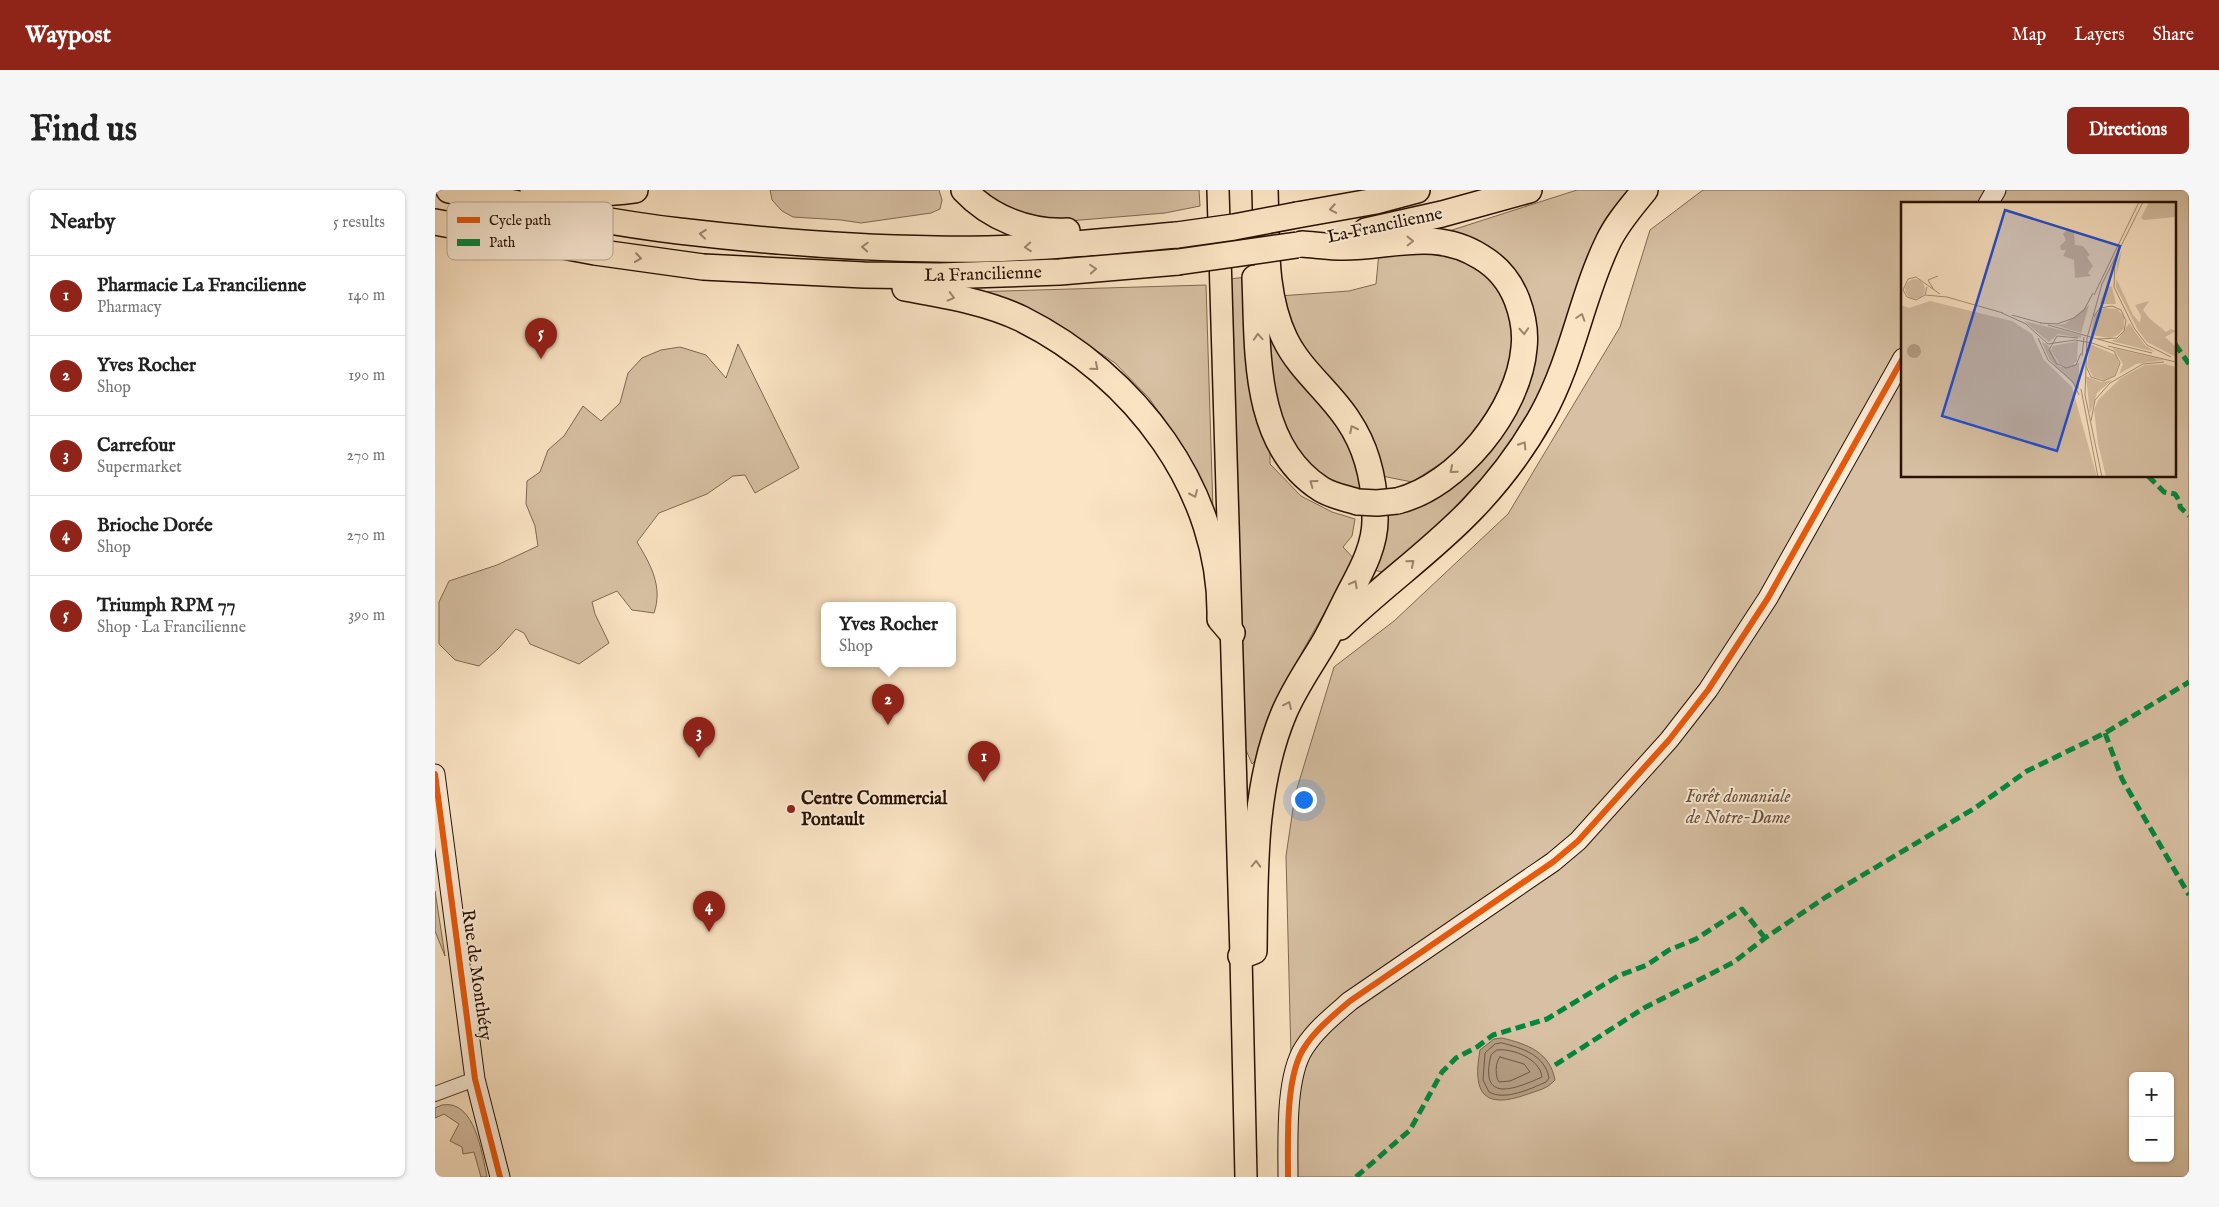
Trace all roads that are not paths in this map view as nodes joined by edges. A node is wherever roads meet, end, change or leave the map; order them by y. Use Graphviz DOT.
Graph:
graph roads {
  1 [pos="449,190"];
  2 [pos="533,190"];
  3 [pos="635,190"];
  4 [pos="964,190"];
  5 [pos="1218,190"];
  6 [pos="1251,190"];
  7 [pos="1265,190"];
  8 [pos="1416,190"];
  9 [pos="1529,190"];
  10 [pos="1645,190"];
  11 [pos="1996,190"];
  12 [pos="508,202"];
  13 [pos="1990,202"];
  14 [pos="613,221"];
  15 [pos="1129,239"];
  16 [pos="1300,244"];
  17 [pos="613,254"];
  18 [pos="783,271"];
  19 [pos="1901,362"];
  20 [pos="1232,633"];
  21 [pos="1324,643"];
  22 [pos="435,774"];
  23 [pos="1241,956"];
  24 [pos="475,1079"];
  25 [pos="435,1094"];
  26 [pos="500,1177"];
  27 [pos="1245,1177"];
  28 [pos="1288,1177"];
  12 -- 1 [label="highway, La Francilienne, one-way"];
  2 -- 3 [label="highway"];
  4 -- 15 [label="highway"];
  5 -- 20 [label="main road"];
  16 -- 6 [label="highway, one-way, bridge"];
  21 -- 7 [label="highway, one-way"];
  8 -- 15 [label="highway, La Francilienne, one-way, bridge"];
  9 -- 16 [label="highway, La Francilienne"];
  21 -- 10 [label="highway, one-way"];
  11 -- 13 [label="street"];
  15 -- 14 [label="highway, La Francilienne, one-way"];
  18 -- 16 [label="highway, La Francilienne, one-way, bridge"];
  17 -- 18 [label="highway, La Francilienne, one-way"];
  18 -- 20 [label="highway, one-way"];
  19 -- 28 [label="street"];
  20 -- 23 [label="main road"];
  23 -- 21 [label="highway, one-way"];
  22 -- 24 [label="street, Rue de Monthéty"];
  23 -- 27 [label="main road"];
  24 -- 25 [label="street"];
  24 -- 26 [label="street, Rue de Monthéty"];
}
